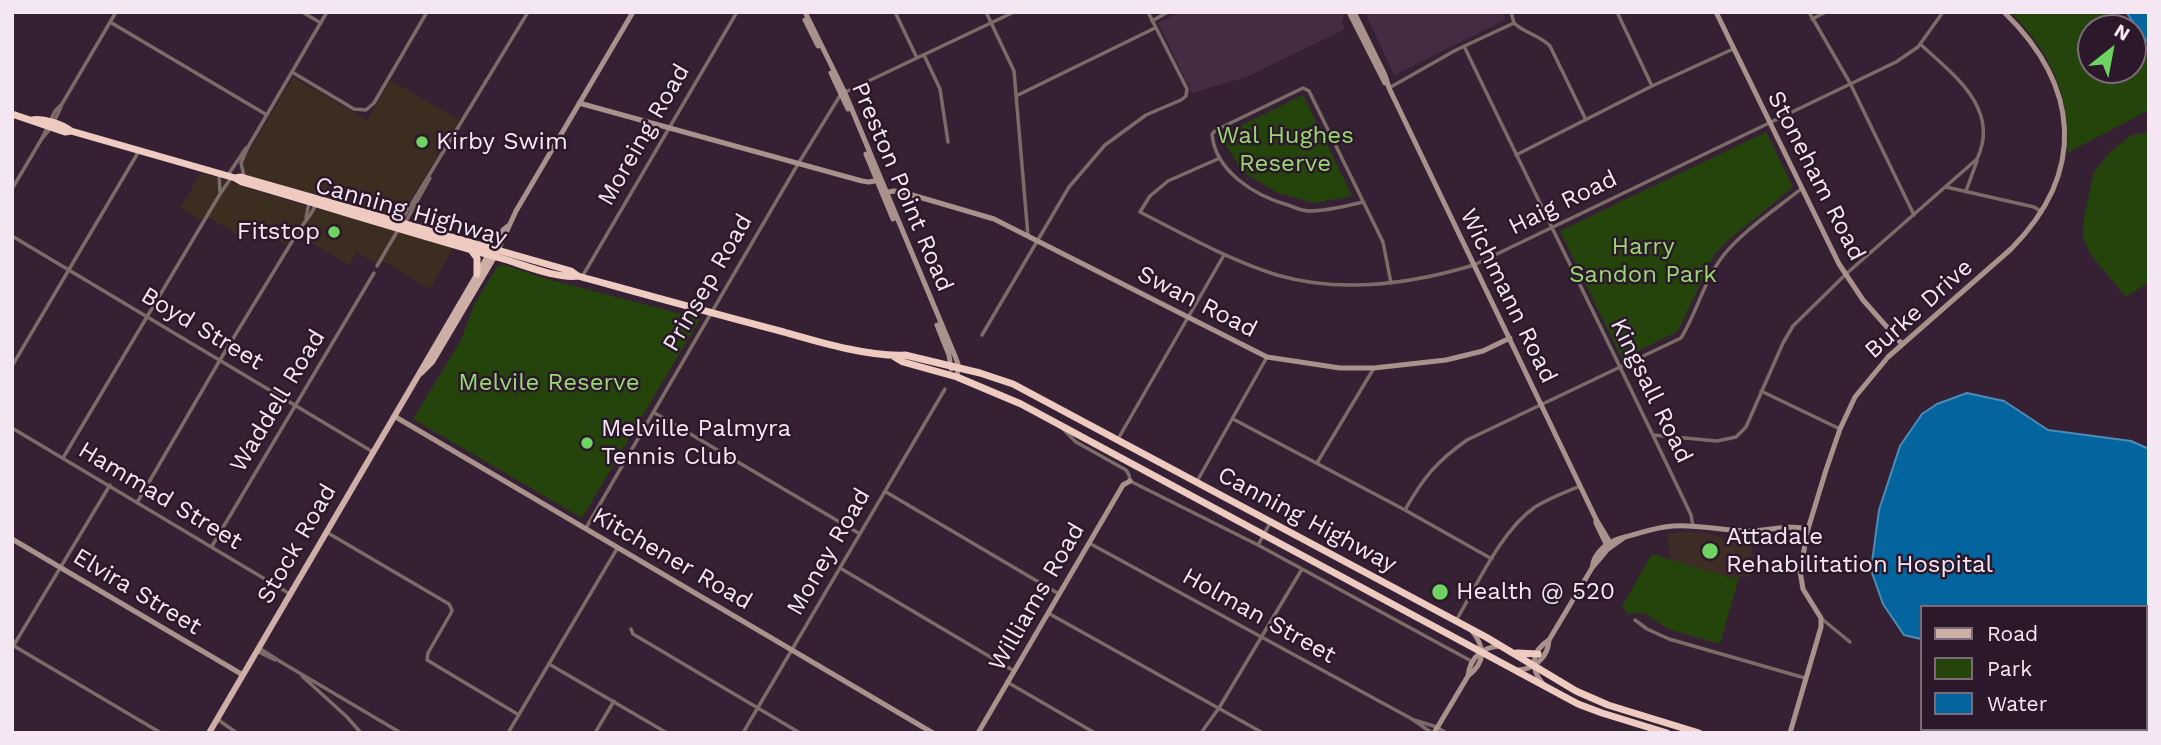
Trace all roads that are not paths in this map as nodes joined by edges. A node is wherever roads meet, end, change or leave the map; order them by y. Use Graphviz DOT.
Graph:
graph roads {
  1 [pos="116,12"];
  2 [pos="302,12"];
  3 [pos="327,12"];
  4 [pos="427,12"];
  5 [pos="528,12"];
  6 [pos="633,12"];
  7 [pos="737,12"];
  8 [pos="803,12"];
  9 [pos="895,12"];
  10 [pos="986,12"];
  11 [pos="1014,12"];
  12 [pos="1148,12"];
  13 [pos="1168,12"];
  14 [pos="1352,12"];
  15 [pos="1511,12"];
  16 [pos="1617,12"];
  17 [pos="1716,12"];
  18 [pos="1809,12"];
  19 [pos="1826,12"];
  20 [pos="1943,12"];
  21 [pos="2004,12"];
  22 [pos="1812,19"];
  23 [pos="1152,21"];
  24 [pos="110,22"];
  25 [pos="321,23"];
  26 [pos="991,23"];
  27 [pos="1514,23"];
  28 [pos="1155,28"];
  29 [pos="1920,44"];
  30 [pos="1464,46"];
  31 [pos="1734,49"];
  32 [pos="924,55"];
  33 [pos="917,58"];
  34 [pos="292,72"];
  35 [pos="1850,83"];
  36 [pos="1652,86"];
  37 [pos="1389,88"];
  38 [pos="843,93"];
  39 [pos="1016,96"];
  40 [pos="579,103"];
  41 [pos="12,114"];
  42 [pos="267,115"];
  43 [pos="1586,120"];
  44 [pos="1769,124"];
  45 [pos="50,125"];
  46 [pos="668,129"];
  47 [pos="948,142"];
  48 [pos="248,147"];
  49 [pos="139,150"];
  50 [pos="1516,155"];
  51 [pos="1220,158"];
  52 [pos="1977,159"];
  53 [pos="798,164"];
  54 [pos="218,173"];
  55 [pos="232,177"];
  56 [pos="246,178"];
  57 [pos="879,180"];
  58 [pos="1946,187"];
  59 [pos="12,189"];
  60 [pos="1801,189"];
  61 [pos="1966,192"];
  62 [pos="885,193"];
  63 [pos="220,194"];
  64 [pos="313,200"];
  65 [pos="1363,202"];
  66 [pos="2042,212"];
  67 [pos="1914,215"];
  68 [pos="402,224"];
  69 [pos="1551,229"];
  70 [pos="12,236"];
  71 [pos="1028,236"];
  72 [pos="1038,241"];
  73 [pos="496,248"];
  74 [pos="471,250"];
  75 [pos="1224,255"];
  76 [pos="491,256"];
  77 [pos="1474,265"];
  78 [pos="377,266"];
  79 [pos="69,270"];
  80 [pos="374,273"];
  81 [pos="477,274"];
  82 [pos="1846,274"];
  83 [pos="580,276"];
  84 [pos="1391,283"];
  85 [pos="711,314"];
  86 [pos="147,317"];
  87 [pos="1188,317"];
  88 [pos="982,335"];
  89 [pos="1510,338"];
  90 [pos="1902,345"];
  91 [pos="1268,357"];
  92 [pos="220,360"];
  93 [pos="12,366"];
  94 [pos="1374,368"];
  95 [pos="1620,368"];
  96 [pos="954,372"];
  97 [pos="420,375"];
  98 [pos="1002,380"];
  99 [pos="945,389"];
  100 [pos="1761,391"];
  101 [pos="997,392"];
  102 [pos="296,405"];
  103 [pos="1542,405"];
  104 [pos="653,412"];
  105 [pos="394,416"];
  106 [pos="1233,419"];
  107 [pos="1059,424"];
  108 [pos="12,428"];
  109 [pos="1840,429"];
  110 [pos="1653,435"];
  111 [pos="1116,440"];
  112 [pos="373,452"];
  113 [pos="63,458"];
  114 [pos="1317,463"];
  115 [pos="1130,481"];
  116 [pos="1196,482"];
  117 [pos="110,485"];
  118 [pos="1580,486"];
  119 [pos="885,492"];
  120 [pos="138,502"];
  121 [pos="1405,510"];
  122 [pos="1271,521"];
  123 [pos="1693,526"];
  124 [pos="586,528"];
  125 [pos="1808,529"];
  126 [pos="326,531"];
  127 [pos="860,534"];
  128 [pos="1263,534"];
  129 [pos="12,539"];
  130 [pos="1089,543"];
  131 [pos="1258,545"];
  132 [pos="212,546"];
  133 [pos="1609,546"];
  134 [pos="618,547"];
  135 [pos="1492,559"];
  136 [pos="60,567"];
  137 [pos="840,568"];
  138 [pos="1302,569"];
  139 [pos="290,594"];
  140 [pos="1059,594"];
  141 [pos="1048,613"];
  142 [pos="1821,618"];
  143 [pos="1635,620"];
  144 [pos="1457,621"];
  145 [pos="631,629"];
  146 [pos="1470,629"];
  147 [pos="1261,636"];
  148 [pos="1549,640"];
  149 [pos="1850,642"];
  150 [pos="13,646"];
  151 [pos="1502,646"];
  152 [pos="258,649"];
  153 [pos="792,650"];
  154 [pos="1482,652"];
  155 [pos="1513,652"];
  156 [pos="1538,654"];
  157 [pos="1473,662"];
  158 [pos="549,664"];
  159 [pos="1534,666"];
  160 [pos="1515,670"];
  161 [pos="1014,671"];
  162 [pos="299,673"];
  163 [pos="243,675"];
  164 [pos="1468,676"];
  165 [pos="1805,678"];
  166 [pos="1007,682"];
  167 [pos="1546,687"];
  168 [pos="614,702"];
  169 [pos="758,708"];
  170 [pos="1219,708"];
  171 [pos="519,715"];
  172 [pos="217,719"];
  173 [pos="1412,719"];
  174 [pos="1434,731"];
  175 [pos="161,733"];
  176 [pos="209,733"];
  177 [pos="237,733"];
  178 [pos="361,733"];
  179 [pos="401,733"];
  180 [pos="509,733"];
  181 [pos="595,733"];
  182 [pos="667,733"];
  183 [pos="743,733"];
  184 [pos="800,733"];
  185 [pos="933,733"];
  186 [pos="978,733"];
  187 [pos="1095,733"];
  188 [pos="1201,733"];
  189 [pos="1264,733"];
  190 [pos="1446,733"];
  191 [pos="1667,733"];
  192 [pos="1699,733"];
  193 [pos="1790,733"];
  1 -- 24 [label="street"];
  2 -- 25 [label="street"];
  3 -- 25 [label="street"];
  4 -- 34 [label="street"];
  5 -- 68 [label="street"];
  6 -- 40 [label="street, Stock Road"];
  7 -- 46 [label="street, Moreing Road"];
  8 -- 38 [label="street, Preston Point Road"];
  9 -- 33 [label="street"];
  10 -- 26 [label="street"];
  11 -- 26 [label="street"];
  12 -- 23 [label="street"];
  13 -- 23 [label="street"];
  14 -- 37 [label="street, Wichmann Road"];
  15 -- 27 [label="street"];
  16 -- 36 [label="street"];
  17 -- 31 [label="street, Stoneham Road"];
  18 -- 22 [label="street"];
  19 -- 22 [label="street"];
  20 -- 29 [label="street, Haig Road"];
  21 -- 66 [label="street, Burke Drive"];
  22 -- 35 [label="street"];
  23 -- 28 [label="street"];
  24 -- 42 [label="street"];
  24 -- 45 [label="street"];
  25 -- 34 [label="street"];
  26 -- 32 [label="street"];
  26 -- 39 [label="street"];
  27 -- 30 [label="street"];
  27 -- 43 [label="street"];
  28 -- 39 [label="street"];
  28 -- 72 [label="street"];
  29 -- 35 [label="street, Haig Road"];
  29 -- 52 [label="street"];
  30 -- 37 [label="street"];
  30 -- 50 [label="street, Kingsall Road"];
  31 -- 36 [label="street"];
  31 -- 44 [label="street, Stoneham Road"];
  32 -- 33 [label="street"];
  32 -- 47 [label="street"];
  33 -- 38 [label="street"];
  34 -- 42 [label="street"];
  35 -- 44 [label="street, Haig Road"];
  35 -- 67 [label="street"];
  36 -- 43 [label="street"];
  37 -- 77 [label="street, Wichmann Road"];
  38 -- 53 [label="street, Prinsep Road"];
  38 -- 57 [label="street, Preston Point Road"];
  39 -- 71 [label="street"];
  40 -- 46 [label="street"];
  40 -- 73 [label="street, Stock Road"];
  41 -- 45 [label="highway, Canning Highway"];
  42 -- 48 [label="street"];
  43 -- 50 [label="street"];
  44 -- 60 [label="street, Stoneham Road"];
  44 -- 69 [label="street, Haig Road"];
  45 -- 49 [label="highway, Canning Highway"];
  45 -- 59 [label="street"];
  46 -- 53 [label="street"];
  46 -- 83 [label="street, Moreing Road"];
  48 -- 55 [label="street"];
  48 -- 56 [label="street"];
  49 -- 54 [label="highway, Canning Highway"];
  49 -- 79 [label="street"];
  50 -- 69 [label="street, Kingsall Road"];
  51 -- 65 [label="street"];
  51 -- 65 [label="street"];
  51 -- 75 [label="street, Haig Road"];
  52 -- 58 [label="street"];
  52 -- 61 [label="street"];
  53 -- 57 [label="street"];
  53 -- 85 [label="street, Prinsep Road"];
  54 -- 55 [label="highway, Canning Highway"];
  54 -- 63 [label="street"];
  55 -- 56 [label="highway, Canning Highway"];
  55 -- 63 [label="street"];
  55 -- 64 [label="highway, Canning Highway"];
  56 -- 64 [label="highway, Canning Highway"];
  57 -- 62 [label="street, Preston Point Road"];
  58 -- 61 [label="street"];
  58 -- 67 [label="street"];
  60 -- 82 [label="street, Stoneham Road"];
  60 -- 95 [label="street"];
  61 -- 66 [label="street"];
  62 -- 71 [label="street, Swan Road"];
  62 -- 96 [label="street, Preston Point Road"];
  63 -- 86 [label="street"];
  64 -- 68 [label="highway, Canning Highway"];
  64 -- 92 [label="street"];
  65 -- 84 [label="street"];
  66 -- 90 [label="street, Burke Drive"];
  67 -- 82 [label="street"];
  68 -- 73 [label="highway, Canning Highway"];
  68 -- 74 [label="highway, Canning Highway"];
  68 -- 78 [label="street"];
  69 -- 77 [label="street, Haig Road"];
  69 -- 95 [label="street, Kingsall Road"];
  70 -- 79 [label="street, Boyd Street"];
  71 -- 72 [label="street, Swan Road"];
  72 -- 87 [label="street, Swan Road"];
  72 -- 88 [label="street"];
  73 -- 76 [label="main road, Stock Road"];
  73 -- 83 [label="highway, Canning Highway"];
  74 -- 76 [label="highway, Canning Highway"];
  74 -- 81 [label="highway"];
  75 -- 84 [label="street, Haig Road"];
  75 -- 87 [label="street"];
  76 -- 81 [label="main road, Stock Road"];
  76 -- 83 [label="highway, Canning Highway"];
  76 -- 97 [label="main road, Stock Road"];
  77 -- 84 [label="street, Haig Road"];
  77 -- 89 [label="street, Wichmann Road"];
  79 -- 86 [label="street, Boyd Street"];
  79 -- 93 [label="street"];
  80 -- 102 [label="street, Waddell Road"];
  81 -- 97 [label="main road, Stock Road"];
  82 -- 90 [label="street, Stoneham Road"];
  82 -- 100 [label="street"];
  83 -- 85 [label="highway, Canning Highway"];
  85 -- 96 [label="highway, Canning Highway"];
  85 -- 104 [label="street, Prinsep Road"];
  86 -- 92 [label="street, Boyd Street"];
  86 -- 113 [label="street"];
  87 -- 91 [label="street, Swan Road"];
  87 -- 111 [label="street"];
  89 -- 94 [label="street, Swan Road"];
  89 -- 103 [label="street, Wichmann Road"];
  90 -- 109 [label="street, Burke Drive"];
  91 -- 94 [label="street, Swan Road"];
  91 -- 106 [label="street"];
  92 -- 102 [label="street, Boyd Street"];
  92 -- 120 [label="street"];
  94 -- 114 [label="street"];
  95 -- 103 [label="street"];
  95 -- 110 [label="street, Kingsall Road"];
  96 -- 98 [label="highway, Canning Highway"];
  96 -- 101 [label="highway, Canning Highway"];
  97 -- 105 [label="main road, Stock Road"];
  98 -- 101 [label="highway"];
  98 -- 111 [label="highway, Canning Highway"];
  99 -- 119 [label="street, Money Road"];
  100 -- 109 [label="street"];
  100 -- 110 [label="street"];
  101 -- 107 [label="highway, Canning Highway"];
  102 -- 112 [label="street, Boyd Street"];
  102 -- 132 [label="street, Waddell Road"];
  103 -- 118 [label="street, Wichmann Road"];
  103 -- 121 [label="street"];
  104 -- 124 [label="street, Prinsep Road"];
  104 -- 127 [label="street"];
  105 -- 112 [label="main road, Stock Road"];
  105 -- 124 [label="street, Kitchener Road"];
  106 -- 114 [label="street"];
  106 -- 116 [label="street"];
  107 -- 115 [label="street, Canning Highway"];
  107 -- 128 [label="highway, Canning Highway"];
  108 -- 113 [label="street, Hammad Street"];
  109 -- 125 [label="street, Burke Drive"];
  110 -- 123 [label="street, Kingsall Road"];
  111 -- 116 [label="highway, Canning Highway"];
  112 -- 126 [label="main road, Stock Road"];
  113 -- 117 [label="street, Hammad Street"];
  114 -- 121 [label="street"];
  115 -- 130 [label="street, Williams Road"];
  115 -- 131 [label="street, Canning Highway"];
  116 -- 122 [label="highway, Canning Highway"];
  117 -- 120 [label="street, Hammad Street"];
  117 -- 136 [label="street"];
  118 -- 133 [label="street, Wichmann Road"];
  118 -- 135 [label="street"];
  119 -- 127 [label="street, Money Road"];
  119 -- 140 [label="street"];
  120 -- 132 [label="street, Hammad Street"];
  121 -- 135 [label="street"];
  122 -- 128 [label="street"];
  122 -- 144 [label="highway, Canning Highway"];
  123 -- 125 [label="street"];
  123 -- 133 [label="street"];
  124 -- 134 [label="street, Kitchener Road"];
  125 -- 142 [label="street, Burke Drive"];
  126 -- 139 [label="main road, Stock Road"];
  126 -- 171 [label="street"];
  127 -- 137 [label="street, Money Road"];
  128 -- 131 [label="street"];
  128 -- 154 [label="highway, Canning Highway"];
  129 -- 136 [label="street, Elvira Street"];
  130 -- 140 [label="street, Williams Road"];
  130 -- 147 [label="street, Holman Street"];
  131 -- 138 [label="street, Canning Highway"];
  132 -- 139 [label="street, Hammad Street"];
  133 -- 148 [label="street"];
  134 -- 153 [label="street, Kitchener Road"];
  134 -- 158 [label="street"];
  135 -- 144 [label="street"];
  136 -- 150 [label="street"];
  136 -- 163 [label="street, Elvira Street"];
  137 -- 153 [label="street, Money Road"];
  137 -- 161 [label="street"];
  138 -- 147 [label="street"];
  138 -- 157 [label="street, Canning Highway"];
  139 -- 152 [label="main road, Stock Road"];
  140 -- 141 [label="street, Williams Road"];
  141 -- 161 [label="street, Williams Road"];
  141 -- 170 [label="street"];
  142 -- 149 [label="street, Burke Drive"];
  142 -- 165 [label="street"];
  143 -- 165 [label="street"];
  144 -- 146 [label="highway, Canning Highway"];
  145 -- 169 [label="street"];
  146 -- 151 [label="highway, Canning Highway"];
  146 -- 154 [label="street"];
  147 -- 170 [label="street"];
  147 -- 173 [label="street, Holman Street"];
  148 -- 156 [label="street"];
  148 -- 159 [label="street"];
  150 -- 175 [label="street"];
  151 -- 154 [label="street"];
  151 -- 155 [label="highway, Canning Highway"];
  152 -- 162 [label="street"];
  152 -- 163 [label="main road, Stock Road"];
  153 -- 169 [label="street, Money Road"];
  153 -- 185 [label="street, Kitchener Road"];
  154 -- 157 [label="street"];
  154 -- 160 [label="highway, Canning Highway"];
  154 -- 164 [label="street"];
  155 -- 156 [label="highway"];
  155 -- 159 [label="highway, Canning Highway"];
  156 -- 159 [label="street"];
  157 -- 164 [label="street"];
  158 -- 168 [label="street"];
  158 -- 171 [label="street"];
  159 -- 160 [label="street"];
  159 -- 167 [label="street"];
  159 -- 192 [label="highway, Canning Highway"];
  160 -- 167 [label="highway, Canning Highway"];
  161 -- 166 [label="street, Williams Road"];
  162 -- 178 [label="street"];
  162 -- 179 [label="street"];
  163 -- 172 [label="main road, Stock Road"];
  164 -- 174 [label="street"];
  165 -- 193 [label="street"];
  166 -- 186 [label="street, Williams Road"];
  166 -- 187 [label="street"];
  167 -- 191 [label="highway, Canning Highway"];
  168 -- 181 [label="street"];
  168 -- 182 [label="street"];
  169 -- 183 [label="street, Money Road"];
  169 -- 184 [label="street"];
  170 -- 188 [label="street"];
  170 -- 189 [label="street"];
  171 -- 180 [label="street"];
  172 -- 176 [label="main road, Stock Road"];
  172 -- 177 [label="street"];
  173 -- 174 [label="street, Holman Street"];
  173 -- 174 [label="street, Holman Street"];
  174 -- 190 [label="street, Holman Street"];
}
